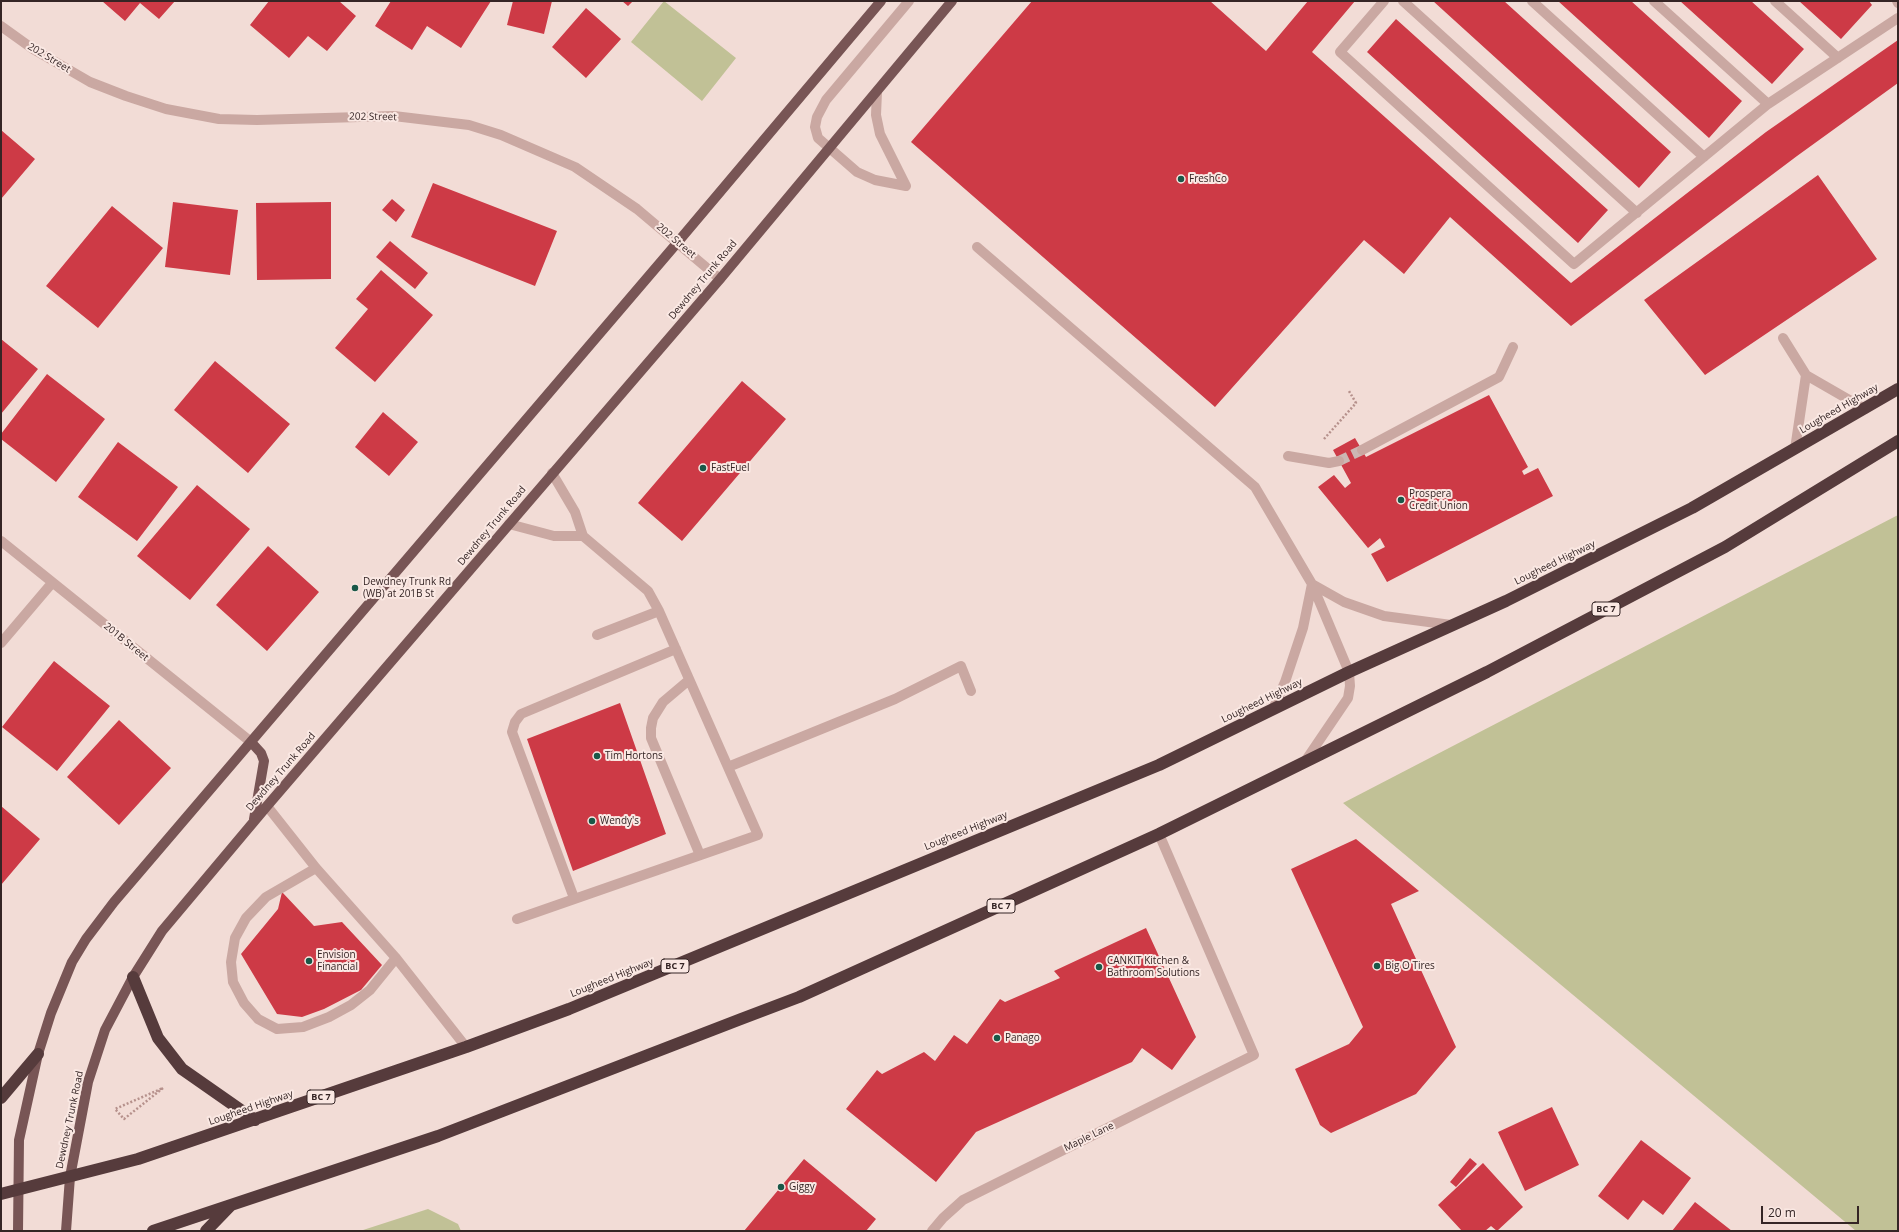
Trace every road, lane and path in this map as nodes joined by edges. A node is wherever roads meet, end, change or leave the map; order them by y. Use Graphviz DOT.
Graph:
graph roads {
  1 [pos="881,1"];
  2 [pos="909,1"];
  3 [pos="952,1"];
  4 [pos="1384,1"];
  5 [pos="1403,1"];
  6 [pos="1532,1"];
  7 [pos="1654,1"];
  8 [pos="1774,1"];
  9 [pos="1898,18"];
  10 [pos="1,26"];
  11 [pos="1838,58"];
  12 [pos="877,92"];
  13 [pos="1768,104"];
  14 [pos="829,149"];
  15 [pos="1704,157"];
  16 [pos="1637,212"];
  17 [pos="677,243"];
  18 [pos="977,247"];
  19 [pos="720,279"];
  20 [pos="1783,338"];
  21 [pos="1513,347"];
  22 [pos="1806,375"];
  23 [pos="1898,389"];
  24 [pos="1349,391"];
  25 [pos="1865,409"];
  26 [pos="1321,442"];
  27 [pos="1898,442"];
  28 [pos="1795,449"];
  29 [pos="1362,450"];
  30 [pos="1288,456"];
  31 [pos="1339,461"];
  32 [pos="552,473"];
  33 [pos="508,524"];
  34 [pos="583,536"];
  35 [pos="1,541"];
  36 [pos="52,583"];
  37 [pos="1312,584"];
  38 [pos="659,611"];
  39 [pos="1451,625"];
  40 [pos="597,635"];
  41 [pos="1,643"];
  42 [pos="676,650"];
  43 [pos="1349,672"];
  44 [pos="689,680"];
  45 [pos="972,691"];
  46 [pos="1273,709"];
  47 [pos="251,742"];
  48 [pos="1306,760"];
  49 [pos="728,767"];
  50 [pos="267,806"];
  51 [pos="254,821"];
  52 [pos="1159,834"];
  53 [pos="700,855"];
  54 [pos="316,868"];
  55 [pos="574,898"];
  56 [pos="517,919"];
  57 [pos="396,958"];
  58 [pos="133,977"];
  59 [pos="466,1047"];
  60 [pos="38,1054"];
  61 [pos="1,1098"];
  62 [pos="115,1109"];
  63 [pos="255,1120"];
  64 [pos="70,1177"];
  65 [pos="19,1189"];
  66 [pos="1,1194"];
  67 [pos="232,1204"];
  68 [pos="18,1231"];
  69 [pos="66,1231"];
  70 [pos="153,1231"];
  71 [pos="206,1231"];
  72 [pos="932,1231"];
  1 -- 17 [label="main road"];
  2 -- 14 [label="street"];
  3 -- 12 [label="main road, Dewdney Trunk Road"];
  4 -- 16 [label="street"];
  5 -- 16 [label="street"];
  6 -- 15 [label="street"];
  7 -- 13 [label="street"];
  8 -- 11 [label="street"];
  9 -- 11 [label="street"];
  10 -- 17 [label="street, 202 Street"];
  11 -- 13 [label="street"];
  12 -- 14 [label="main road, Dewdney Trunk Road"];
  12 -- 14 [label="street"];
  13 -- 15 [label="street"];
  14 -- 19 [label="main road, Dewdney Trunk Road"];
  15 -- 16 [label="street"];
  17 -- 19 [label="street, 202 Street"];
  17 -- 47 [label="main road"];
  18 -- 37 [label="street"];
  19 -- 32 [label="main road, Dewdney Trunk Road"];
  20 -- 22 [label="street"];
  21 -- 29 [label="street"];
  22 -- 25 [label="street"];
  22 -- 28 [label="street"];
  23 -- 25 [label="highway, Lougheed Highway / BC 7"];
  24 -- 26 [label="path"];
  25 -- 28 [label="highway, Lougheed Highway / BC 7"];
  27 -- 48 [label="highway, BC 7"];
  28 -- 39 [label="highway, Lougheed Highway / BC 7"];
  30 -- 31 [label="street"];
  32 -- 33 [label="main road, Dewdney Trunk Road"];
  32 -- 34 [label="street"];
  33 -- 34 [label="street"];
  33 -- 50 [label="main road, Dewdney Trunk Road"];
  34 -- 38 [label="street"];
  35 -- 36 [label="street, 201B Street"];
  36 -- 41 [label="street"];
  36 -- 47 [label="street, 201B Street"];
  37 -- 39 [label="street"];
  37 -- 43 [label="street"];
  37 -- 46 [label="street"];
  38 -- 40 [label="street"];
  38 -- 42 [label="street"];
  39 -- 43 [label="highway, Lougheed Highway / BC 7"];
  42 -- 44 [label="street"];
  42 -- 55 [label="street"];
  43 -- 46 [label="highway, Lougheed Highway / BC 7"];
  43 -- 48 [label="street"];
  44 -- 49 [label="street"];
  44 -- 53 [label="street"];
  45 -- 49 [label="street"];
  46 -- 59 [label="highway, Lougheed Highway / BC 7"];
  47 -- 51 [label="main road"];
  47 -- 60 [label="main road"];
  48 -- 52 [label="highway, BC 7"];
  49 -- 53 [label="street"];
  50 -- 51 [label="main road, Dewdney Trunk Road"];
  50 -- 54 [label="street"];
  51 -- 58 [label="main road, Dewdney Trunk Road"];
  52 -- 67 [label="highway, BC 7"];
  52 -- 72 [label="street, Maple Lane"];
  53 -- 55 [label="street"];
  54 -- 57 [label="street"];
  54 -- 57 [label="street"];
  55 -- 56 [label="street"];
  57 -- 59 [label="street"];
  58 -- 63 [label="highway"];
  58 -- 64 [label="main road, Dewdney Trunk Road"];
  59 -- 63 [label="highway, Lougheed Highway / BC 7"];
  60 -- 61 [label="highway"];
  60 -- 65 [label="main road"];
  62 -- 62 [label="path"];
  63 -- 64 [label="highway, Lougheed Highway / BC 7"];
  64 -- 65 [label="highway, Lougheed Highway / BC 7"];
  64 -- 69 [label="main road, Dewdney Trunk Road"];
  65 -- 66 [label="highway, Lougheed Highway / BC 7"];
  65 -- 68 [label="main road"];
  67 -- 70 [label="highway, BC 7"];
  67 -- 71 [label="highway"];
}
